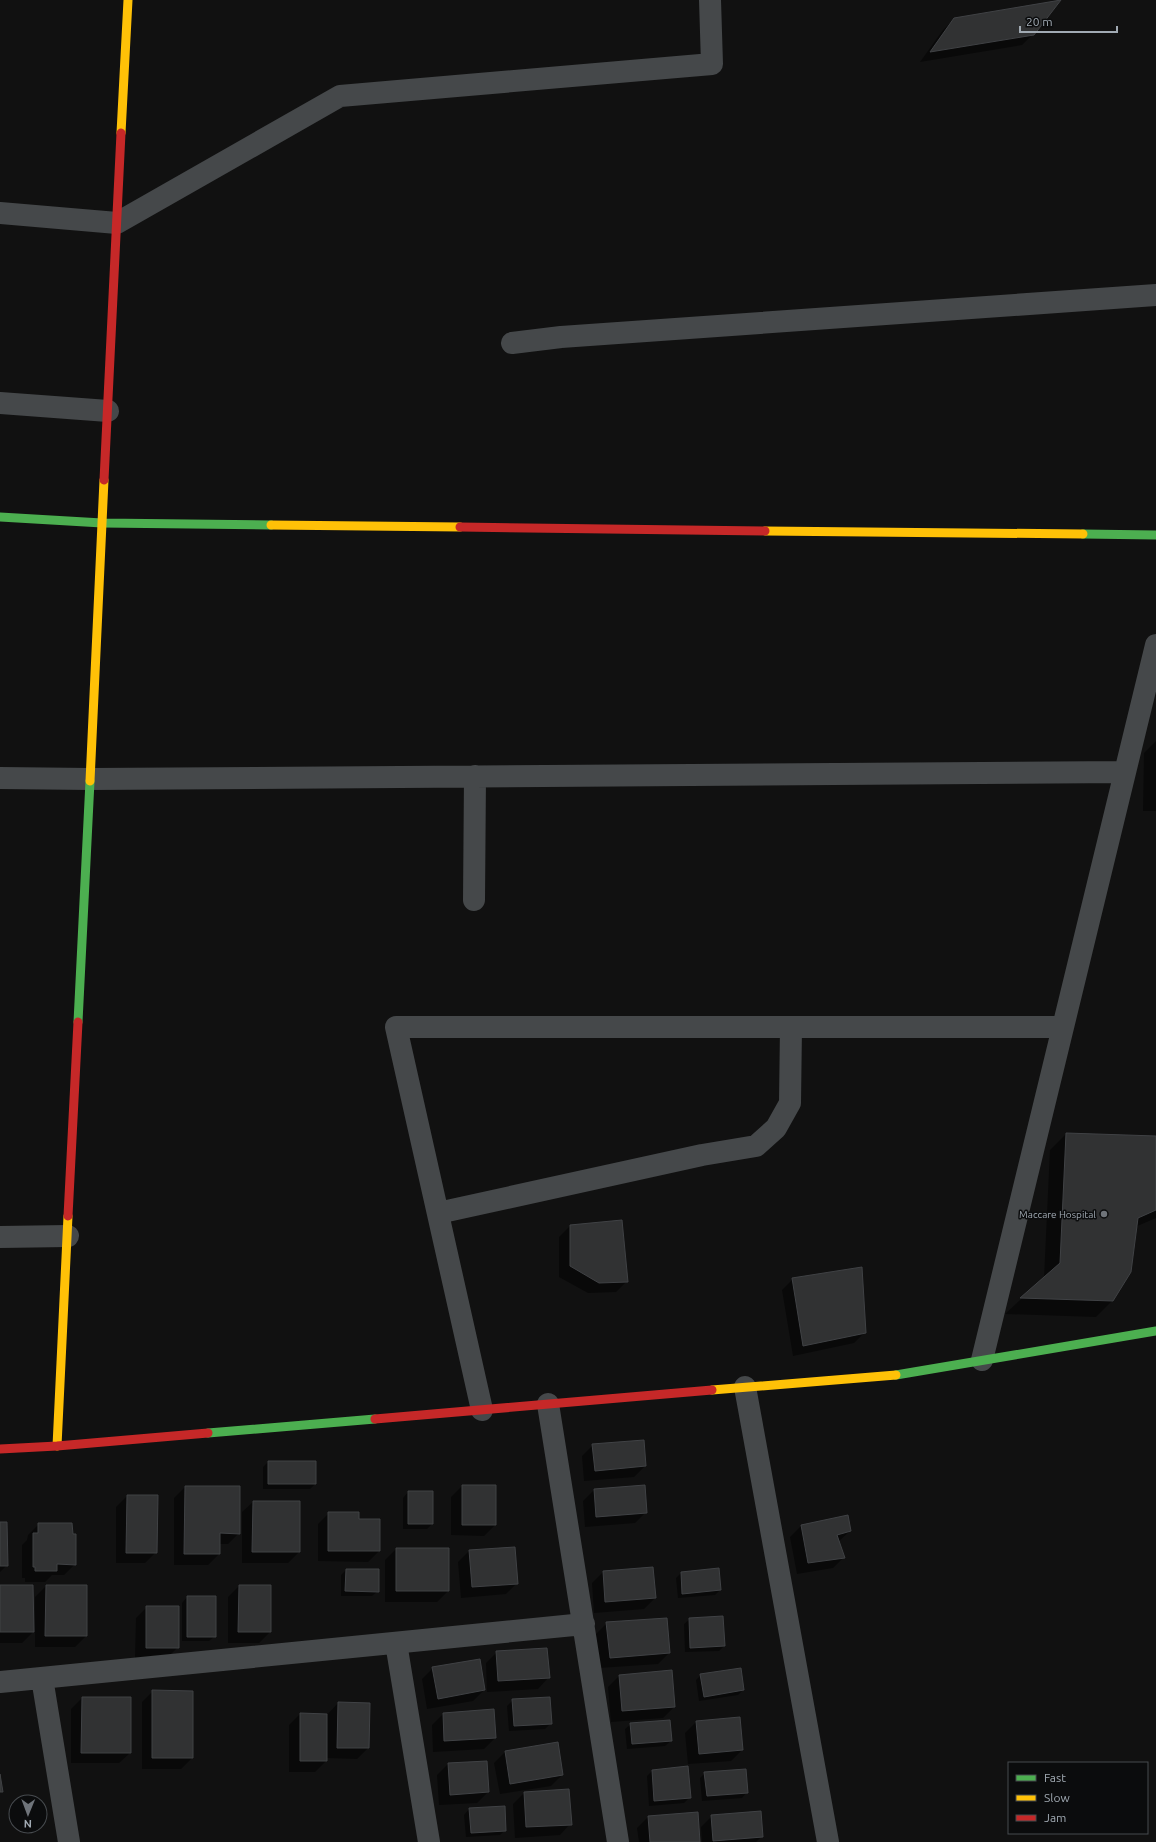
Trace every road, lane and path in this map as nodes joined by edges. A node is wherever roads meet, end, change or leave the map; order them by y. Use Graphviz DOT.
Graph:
graph roads {
  1 [pos="128,0"];
  2 [pos="710,0"];
  3 [pos="0,213"];
  4 [pos="117,223"];
  5 [pos="1156,295"];
  6 [pos="512,343"];
  7 [pos="0,403"];
  8 [pos="108,411"];
  9 [pos="0,518"];
  10 [pos="102,523"];
  11 [pos="1156,535"];
  12 [pos="1156,645"];
  13 [pos="1149,702"];
  14 [pos="1125,772"];
  15 [pos="475,776"];
  16 [pos="0,778"];
  17 [pos="90,779"];
  18 [pos="474,900"];
  19 [pos="791,1027"];
  20 [pos="1063,1027"];
  21 [pos="438,1213"];
  22 [pos="68,1236"];
  23 [pos="0,1237"];
  24 [pos="1156,1331"];
  25 [pos="982,1360"];
  26 [pos="745,1387"];
  27 [pos="548,1404"];
  28 [pos="482,1410"];
  29 [pos="57,1446"];
  30 [pos="0,1449"];
  31 [pos="584,1624"];
  32 [pos="396,1643"];
  33 [pos="42,1678"];
  34 [pos="0,1682"];
  35 [pos="69,1842"];
  36 [pos="429,1842"];
  37 [pos="618,1842"];
  38 [pos="828,1842"];
  1 -- 4 [label="street"];
  2 -- 4 [label="street"];
  3 -- 4 [label="street"];
  4 -- 8 [label="street"];
  5 -- 6 [label="street"];
  7 -- 8 [label="street"];
  8 -- 10 [label="street"];
  9 -- 10 [label="street"];
  10 -- 11 [label="street"];
  10 -- 17 [label="street"];
  12 -- 13 [label="street"];
  13 -- 14 [label="street"];
  14 -- 15 [label="street"];
  14 -- 20 [label="street"];
  15 -- 17 [label="street"];
  15 -- 18 [label="street"];
  16 -- 17 [label="street"];
  17 -- 22 [label="street"];
  19 -- 20 [label="street"];
  19 -- 21 [label="street"];
  19 -- 21 [label="street"];
  20 -- 25 [label="street"];
  21 -- 28 [label="street"];
  22 -- 23 [label="street"];
  22 -- 29 [label="street"];
  24 -- 25 [label="street"];
  25 -- 26 [label="street"];
  26 -- 27 [label="street"];
  26 -- 38 [label="street"];
  27 -- 28 [label="street"];
  27 -- 31 [label="street"];
  28 -- 29 [label="street"];
  29 -- 30 [label="street"];
  31 -- 32 [label="street"];
  31 -- 37 [label="street"];
  32 -- 33 [label="street"];
  32 -- 36 [label="street"];
  33 -- 34 [label="street"];
  33 -- 35 [label="street"];
}
